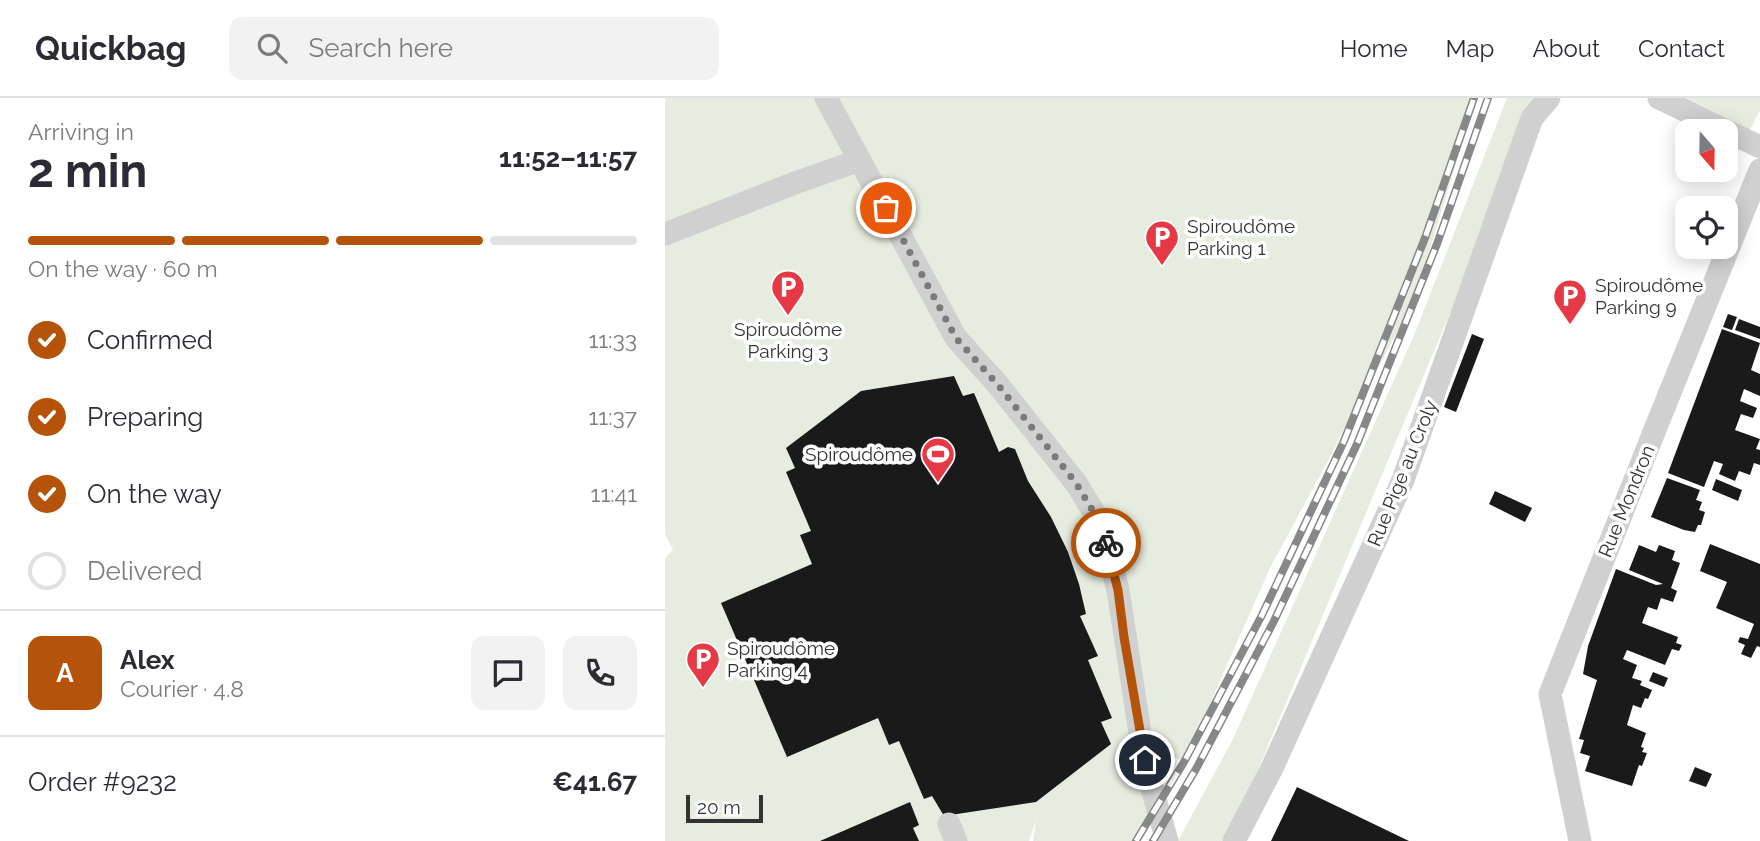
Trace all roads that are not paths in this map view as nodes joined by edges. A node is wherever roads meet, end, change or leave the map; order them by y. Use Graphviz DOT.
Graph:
graph roads {
  1 [pos="826,98"];
  2 [pos="1549,98"];
  3 [pos="1659,98"];
  4 [pos="1760,147"];
  5 [pos="860,160"];
  6 [pos="1760,170"];
  7 [pos="665,234"];
  8 [pos="1167,841"];
  9 [pos="1234,841"];
  10 [pos="1580,841"];
  1 -- 5 [label="street"];
  2 -- 9 [label="street, Rue Pige au Croly"];
  3 -- 4 [label="street"];
  5 -- 7 [label="street"];
  5 -- 8 [label="street"];
  6 -- 10 [label="street, Rue Mondron"];
}
